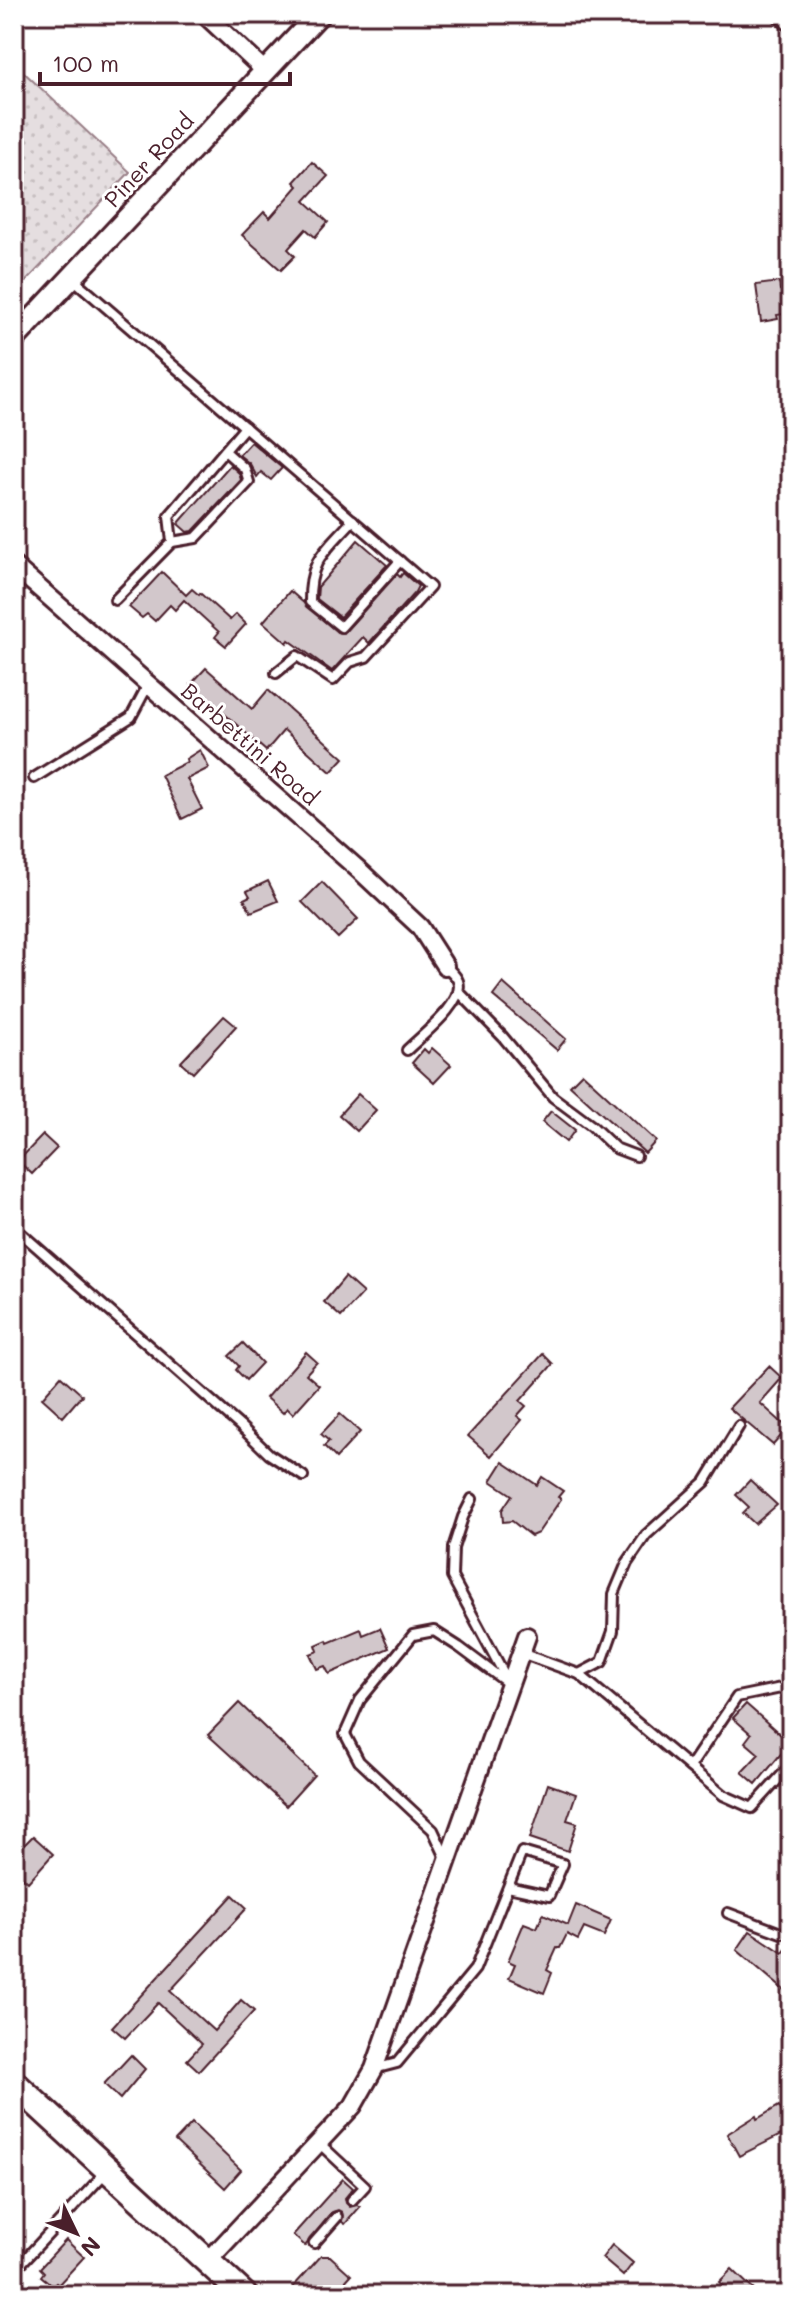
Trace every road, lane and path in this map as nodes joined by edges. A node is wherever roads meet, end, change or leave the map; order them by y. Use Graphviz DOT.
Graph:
graph roads {
  1 [pos="204,14"];
  2 [pos="319,14"];
  3 [pos="781,14"];
  4 [pos="791,23"];
  5 [pos="265,71"];
  6 [pos="72,277"];
  7 [pos="14,339"];
  8 [pos="245,427"];
  9 [pos="225,451"];
  10 [pos="353,520"];
  11 [pos="172,542"];
  12 [pos="400,561"];
  13 [pos="14,566"];
  14 [pos="115,600"];
  15 [pos="276,673"];
  16 [pos="149,685"];
  17 [pos="34,778"];
  18 [pos="445,966"];
  19 [pos="459,992"];
  20 [pos="407,1050"];
  21 [pos="636,1156"];
  22 [pos="14,1227"];
  23 [pos="739,1426"];
  24 [pos="303,1476"];
  25 [pos="472,1499"];
  26 [pos="527,1636"];
  27 [pos="521,1653"];
  28 [pos="579,1674"];
  29 [pos="510,1685"];
  30 [pos="791,1686"];
  31 [pos="791,1765"];
  32 [pos="690,1767"];
  33 [pos="448,1860"];
  34 [pos="508,1887"];
  35 [pos="728,1913"];
  36 [pos="791,1932"];
  37 [pos="374,2069"];
  38 [pos="14,2083"];
  39 [pos="318,2143"];
  40 [pos="108,2169"];
  41 [pos="352,2200"];
  42 [pos="337,2217"];
  43 [pos="314,2243"];
  44 [pos="208,2261"];
  45 [pos="14,2271"];
  46 [pos="244,2295"];
  1 -- 5 [label="street"];
  2 -- 5 [label="street, Piner Road"];
  3 -- 4 [label="street"];
  5 -- 6 [label="street, Piner Road"];
  6 -- 7 [label="street, Piner Road"];
  6 -- 8 [label="lane"];
  8 -- 9 [label="lane"];
  8 -- 10 [label="lane"];
  9 -- 11 [label="lane"];
  9 -- 11 [label="lane"];
  10 -- 12 [label="lane"];
  10 -- 12 [label="lane"];
  11 -- 14 [label="lane"];
  12 -- 15 [label="lane"];
  13 -- 16 [label="street, Barbettini Road"];
  16 -- 17 [label="lane"];
  16 -- 18 [label="street, Barbettini Road"];
  18 -- 19 [label="lane"];
  19 -- 20 [label="lane"];
  19 -- 21 [label="lane"];
  22 -- 24 [label="lane"];
  23 -- 28 [label="lane"];
  25 -- 29 [label="lane"];
  26 -- 27 [label="street"];
  27 -- 28 [label="lane"];
  27 -- 29 [label="street"];
  28 -- 32 [label="lane"];
  29 -- 33 [label="street"];
  29 -- 33 [label="lane"];
  30 -- 32 [label="lane"];
  31 -- 32 [label="lane"];
  33 -- 37 [label="street"];
  34 -- 34 [label="lane"];
  34 -- 37 [label="lane"];
  35 -- 36 [label="lane"];
  37 -- 39 [label="street"];
  38 -- 40 [label="main road"];
  39 -- 41 [label="lane"];
  39 -- 44 [label="street"];
  40 -- 44 [label="main road"];
  40 -- 45 [label="lane"];
  42 -- 43 [label="lane"];
  44 -- 46 [label="main road"];
}
